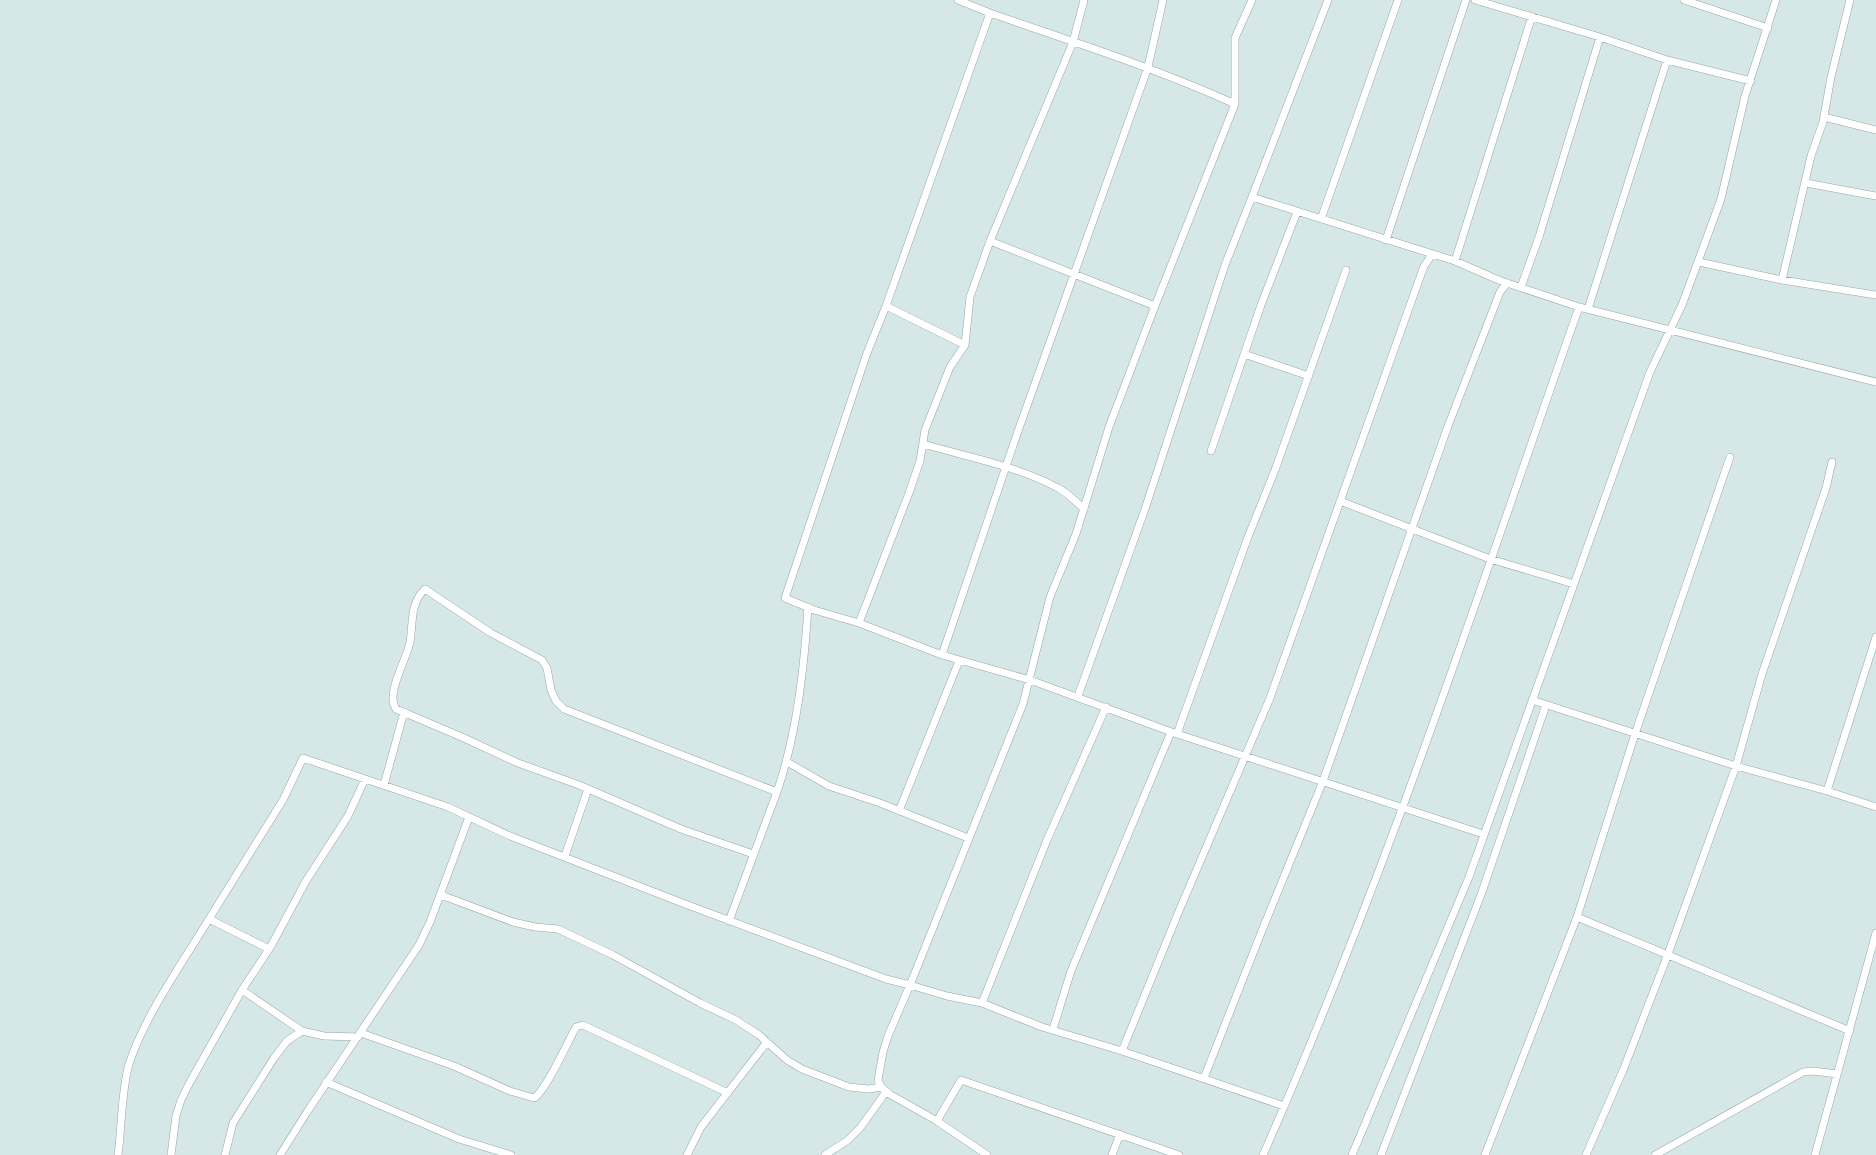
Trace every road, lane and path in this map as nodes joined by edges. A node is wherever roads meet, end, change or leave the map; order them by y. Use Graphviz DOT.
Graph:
graph roads {
  1 [pos="958,0"];
  2 [pos="1084,0"];
  3 [pos="1163,0"];
  4 [pos="1252,0"];
  5 [pos="1329,0"];
  6 [pos="1398,0"];
  7 [pos="1466,0"];
  8 [pos="1475,0"];
  9 [pos="1684,0"];
  10 [pos="1776,0"];
  11 [pos="1850,0"];
  12 [pos="990,13"];
  13 [pos="1532,16"];
  14 [pos="1768,28"];
  15 [pos="1600,37"];
  16 [pos="1073,42"];
  17 [pos="1667,60"];
  18 [pos="1148,67"];
  19 [pos="1751,81"];
  20 [pos="1235,104"];
  21 [pos="1824,117"];
  22 [pos="1876,130"];
  23 [pos="1806,183"];
  24 [pos="1252,196"];
  25 [pos="1876,196"];
  26 [pos="1297,212"];
  27 [pos="1321,219"];
  28 [pos="1386,240"];
  29 [pos="990,241"];
  30 [pos="1432,255"];
  31 [pos="1455,261"];
  32 [pos="1699,262"];
  33 [pos="1346,270"];
  34 [pos="1074,274"];
  35 [pos="1782,279"];
  36 [pos="1507,283"];
  37 [pos="1521,287"];
  38 [pos="1876,295"];
  39 [pos="886,306"];
  40 [pos="1155,306"];
  41 [pos="1579,307"];
  42 [pos="1588,309"];
  43 [pos="1671,332"];
  44 [pos="965,345"];
  45 [pos="1244,354"];
  46 [pos="1309,376"];
  47 [pos="1876,382"];
  48 [pos="923,444"];
  49 [pos="1211,450"];
  50 [pos="1730,457"];
  51 [pos="1832,462"];
  52 [pos="1005,468"];
  53 [pos="1340,501"];
  54 [pos="1084,509"];
  55 [pos="1411,528"];
  56 [pos="1490,559"];
  57 [pos="1574,584"];
  58 [pos="808,607"];
  59 [pos="859,623"];
  60 [pos="1876,636"];
  61 [pos="942,655"];
  62 [pos="958,660"];
  63 [pos="1030,680"];
  64 [pos="1078,696"];
  65 [pos="1532,700"];
  66 [pos="1546,705"];
  67 [pos="1106,707"];
  68 [pos="404,712"];
  69 [pos="1174,733"];
  70 [pos="1635,734"];
  71 [pos="1246,755"];
  72 [pos="787,762"];
  73 [pos="1736,766"];
  74 [pos="365,779"];
  75 [pos="1323,781"];
  76 [pos="384,785"];
  77 [pos="588,789"];
  78 [pos="1827,791"];
  79 [pos="777,792"];
  80 [pos="1876,807"];
  81 [pos="1403,809"];
  82 [pos="899,811"];
  83 [pos="469,817"];
  84 [pos="1483,834"];
  85 [pos="968,838"];
  86 [pos="753,854"];
  87 [pos="565,856"];
  88 [pos="441,895"];
  89 [pos="1577,917"];
  90 [pos="209,919"];
  91 [pos="729,921"];
  92 [pos="1876,933"];
  93 [pos="269,949"];
  94 [pos="1668,954"];
  95 [pos="910,985"];
  96 [pos="242,990"];
  97 [pos="982,1003"];
  98 [pos="1053,1029"];
  99 [pos="302,1031"];
  100 [pos="1850,1031"];
  101 [pos="359,1035"];
  102 [pos="767,1042"];
  103 [pos="1122,1051"];
  104 [pos="1837,1074"];
  105 [pos="1204,1078"];
  106 [pos="326,1082"];
  107 [pos="884,1089"];
  108 [pos="728,1093"];
  109 [pos="1284,1106"];
  110 [pos="937,1121"];
  111 [pos="1120,1134"];
  112 [pos="118,1155"];
  113 [pos="171,1155"];
  114 [pos="225,1155"];
  115 [pos="280,1155"];
  116 [pos="511,1155"];
  117 [pos="687,1155"];
  118 [pos="825,1155"];
  119 [pos="987,1155"];
  120 [pos="1112,1155"];
  121 [pos="1176,1155"];
  122 [pos="1263,1155"];
  123 [pos="1352,1155"];
  124 [pos="1382,1155"];
  125 [pos="1485,1155"];
  126 [pos="1586,1155"];
  127 [pos="1655,1155"];
  128 [pos="1815,1155"];
  1 -- 12 [label="street"];
  2 -- 16 [label="street"];
  3 -- 18 [label="street"];
  4 -- 20 [label="street"];
  5 -- 24 [label="street"];
  6 -- 27 [label="street"];
  7 -- 28 [label="street"];
  8 -- 13 [label="street"];
  9 -- 14 [label="street"];
  10 -- 14 [label="street"];
  11 -- 21 [label="street"];
  12 -- 16 [label="street"];
  12 -- 39 [label="street"];
  13 -- 15 [label="street"];
  13 -- 31 [label="street"];
  14 -- 19 [label="street"];
  15 -- 17 [label="street"];
  15 -- 37 [label="street"];
  16 -- 18 [label="street"];
  16 -- 29 [label="street"];
  17 -- 19 [label="street"];
  17 -- 42 [label="street"];
  18 -- 20 [label="street"];
  18 -- 34 [label="street"];
  19 -- 32 [label="street"];
  20 -- 40 [label="street"];
  21 -- 22 [label="street"];
  21 -- 23 [label="street"];
  23 -- 25 [label="street"];
  23 -- 35 [label="street"];
  24 -- 26 [label="street"];
  24 -- 64 [label="street"];
  26 -- 27 [label="street"];
  26 -- 45 [label="street"];
  27 -- 28 [label="street"];
  28 -- 30 [label="street"];
  29 -- 34 [label="street"];
  29 -- 44 [label="street"];
  30 -- 31 [label="street"];
  30 -- 53 [label="street"];
  31 -- 36 [label="street"];
  32 -- 35 [label="street"];
  32 -- 43 [label="street"];
  33 -- 46 [label="street"];
  34 -- 40 [label="street"];
  34 -- 52 [label="street"];
  35 -- 38 [label="street"];
  36 -- 37 [label="street"];
  36 -- 55 [label="street"];
  37 -- 41 [label="street"];
  39 -- 44 [label="street"];
  39 -- 58 [label="street"];
  40 -- 54 [label="street"];
  41 -- 42 [label="street"];
  41 -- 56 [label="street"];
  42 -- 43 [label="street"];
  43 -- 47 [label="street"];
  43 -- 57 [label="street"];
  44 -- 48 [label="street"];
  45 -- 46 [label="street"];
  45 -- 49 [label="street"];
  46 -- 69 [label="street"];
  48 -- 52 [label="street"];
  48 -- 59 [label="street"];
  50 -- 70 [label="street"];
  51 -- 73 [label="street"];
  52 -- 54 [label="street"];
  52 -- 61 [label="street"];
  53 -- 55 [label="street"];
  53 -- 71 [label="street"];
  54 -- 63 [label="street"];
  55 -- 56 [label="street"];
  55 -- 75 [label="street"];
  56 -- 57 [label="street"];
  56 -- 81 [label="street"];
  57 -- 65 [label="street"];
  58 -- 59 [label="street"];
  58 -- 72 [label="street"];
  59 -- 61 [label="street"];
  60 -- 78 [label="street"];
  61 -- 62 [label="street"];
  62 -- 63 [label="street"];
  62 -- 82 [label="street"];
  63 -- 64 [label="street"];
  63 -- 85 [label="street"];
  64 -- 67 [label="street"];
  65 -- 66 [label="street"];
  65 -- 84 [label="street"];
  66 -- 70 [label="street"];
  66 -- 124 [label="street"];
  67 -- 69 [label="street"];
  67 -- 97 [label="street"];
  68 -- 76 [label="street"];
  68 -- 77 [label="street"];
  68 -- 79 [label="street"];
  69 -- 71 [label="street"];
  69 -- 98 [label="street"];
  70 -- 73 [label="street"];
  70 -- 89 [label="street"];
  71 -- 75 [label="street"];
  71 -- 103 [label="street"];
  72 -- 79 [label="street"];
  72 -- 82 [label="street"];
  73 -- 78 [label="street"];
  73 -- 94 [label="street"];
  74 -- 76 [label="street"];
  74 -- 90 [label="street"];
  74 -- 93 [label="street"];
  75 -- 81 [label="street"];
  75 -- 105 [label="street"];
  76 -- 83 [label="street"];
  77 -- 86 [label="street"];
  77 -- 87 [label="street"];
  78 -- 80 [label="street"];
  79 -- 86 [label="street"];
  81 -- 84 [label="street"];
  81 -- 109 [label="street"];
  82 -- 85 [label="street"];
  83 -- 87 [label="street"];
  83 -- 88 [label="street"];
  84 -- 123 [label="street"];
  85 -- 95 [label="street"];
  86 -- 91 [label="street"];
  87 -- 91 [label="street"];
  88 -- 101 [label="street"];
  88 -- 102 [label="street"];
  89 -- 94 [label="street"];
  89 -- 125 [label="street"];
  90 -- 93 [label="street"];
  90 -- 112 [label="street"];
  91 -- 95 [label="street"];
  92 -- 100 [label="street"];
  93 -- 96 [label="street"];
  94 -- 100 [label="street"];
  94 -- 126 [label="street"];
  95 -- 97 [label="street"];
  95 -- 107 [label="street"];
  96 -- 99 [label="street"];
  96 -- 113 [label="street"];
  97 -- 98 [label="street"];
  98 -- 103 [label="street"];
  99 -- 101 [label="street"];
  99 -- 114 [label="street"];
  100 -- 104 [label="street"];
  101 -- 106 [label="street"];
  101 -- 108 [label="street"];
  102 -- 107 [label="street"];
  102 -- 108 [label="street"];
  103 -- 105 [label="street"];
  104 -- 127 [label="street"];
  104 -- 128 [label="street"];
  105 -- 109 [label="street"];
  106 -- 115 [label="street"];
  106 -- 116 [label="street"];
  107 -- 110 [label="street"];
  107 -- 118 [label="street"];
  108 -- 117 [label="street"];
  109 -- 122 [label="street"];
  110 -- 111 [label="street"];
  110 -- 119 [label="street"];
  111 -- 120 [label="street"];
  111 -- 121 [label="street"];
}
